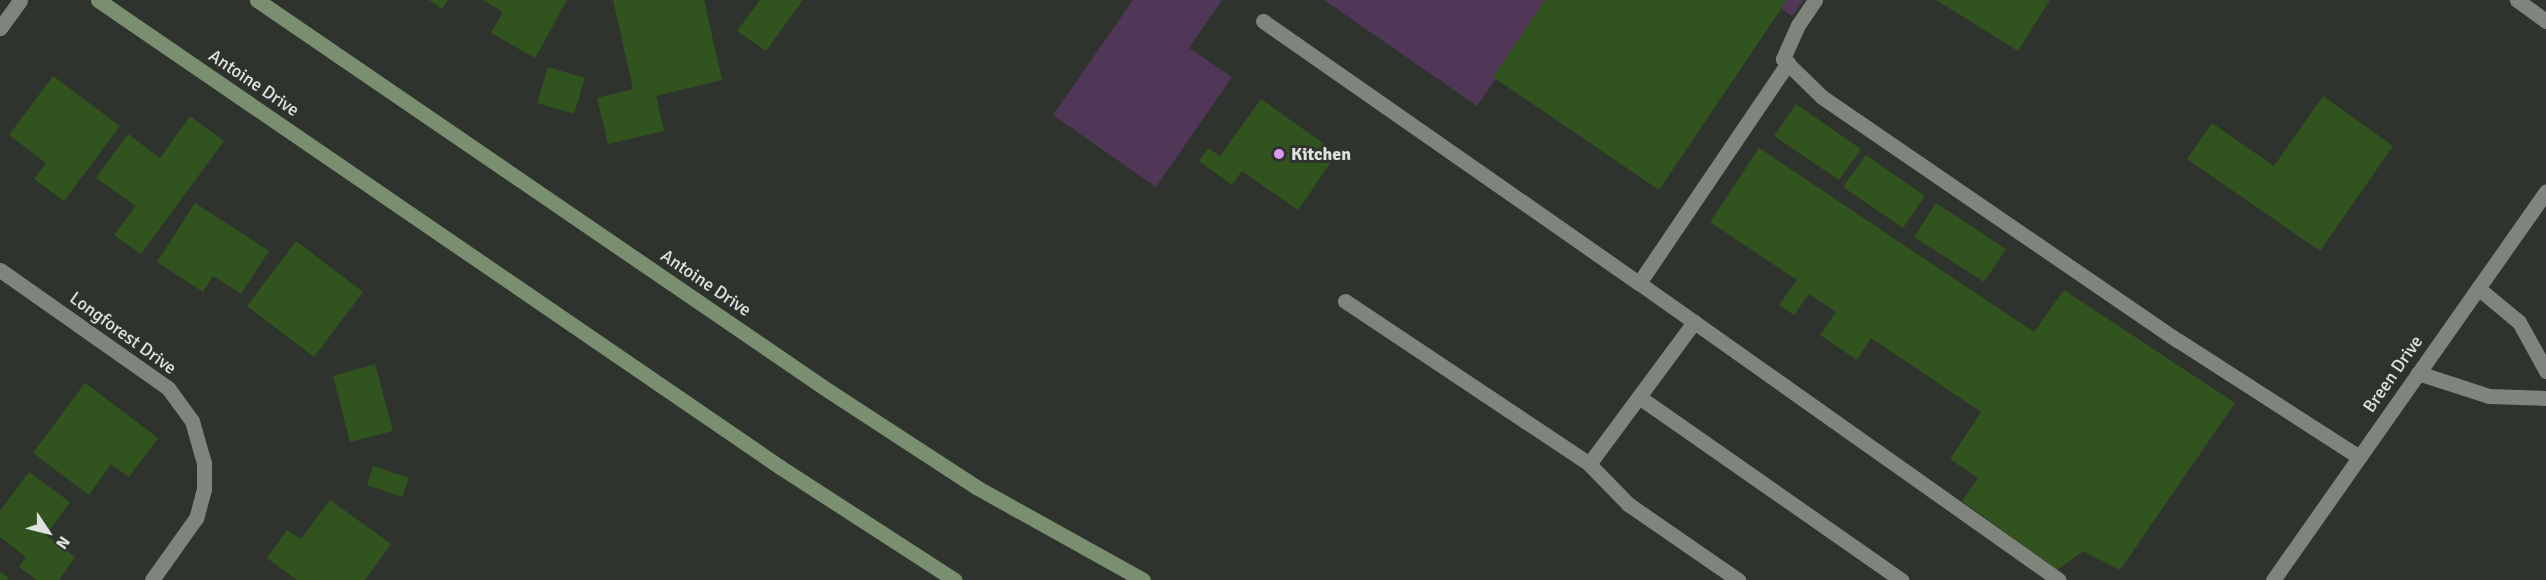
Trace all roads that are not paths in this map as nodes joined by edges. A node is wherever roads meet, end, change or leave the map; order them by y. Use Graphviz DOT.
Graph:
graph roads {
  1 [pos="20,0"];
  2 [pos="98,0"];
  3 [pos="257,0"];
  4 [pos="1815,0"];
  5 [pos="2517,0"];
  6 [pos="1263,21"];
  7 [pos="2546,21"];
  8 [pos="0,28"];
  9 [pos="1788,63"];
  10 [pos="2546,191"];
  11 [pos="0,270"];
  12 [pos="1639,283"];
  13 [pos="2478,288"];
  14 [pos="1345,300"];
  15 [pos="1694,322"];
  16 [pos="2546,371"];
  17 [pos="2418,374"];
  18 [pos="1638,397"];
  19 [pos="2546,398"];
  20 [pos="2359,457"];
  21 [pos="1589,464"];
  22 [pos="152,580"];
  23 [pos="955,580"];
  24 [pos="1143,580"];
  25 [pos="1738,580"];
  26 [pos="1901,580"];
  27 [pos="2059,580"];
  28 [pos="2273,580"];
  1 -- 8 [label="street"];
  2 -- 23 [label="main road, Antoine Drive"];
  3 -- 24 [label="main road, Antoine Drive"];
  4 -- 9 [label="street"];
  5 -- 7 [label="street"];
  6 -- 12 [label="street"];
  9 -- 12 [label="street"];
  9 -- 20 [label="street"];
  10 -- 13 [label="street, Breen Drive"];
  11 -- 22 [label="street, Longforest Drive"];
  12 -- 15 [label="street"];
  13 -- 16 [label="street"];
  13 -- 17 [label="street, Breen Drive"];
  14 -- 21 [label="street"];
  15 -- 18 [label="street"];
  15 -- 27 [label="street"];
  17 -- 19 [label="street"];
  17 -- 20 [label="street, Breen Drive"];
  18 -- 21 [label="street"];
  18 -- 26 [label="street"];
  20 -- 28 [label="street, Breen Drive"];
  21 -- 25 [label="street"];
}
